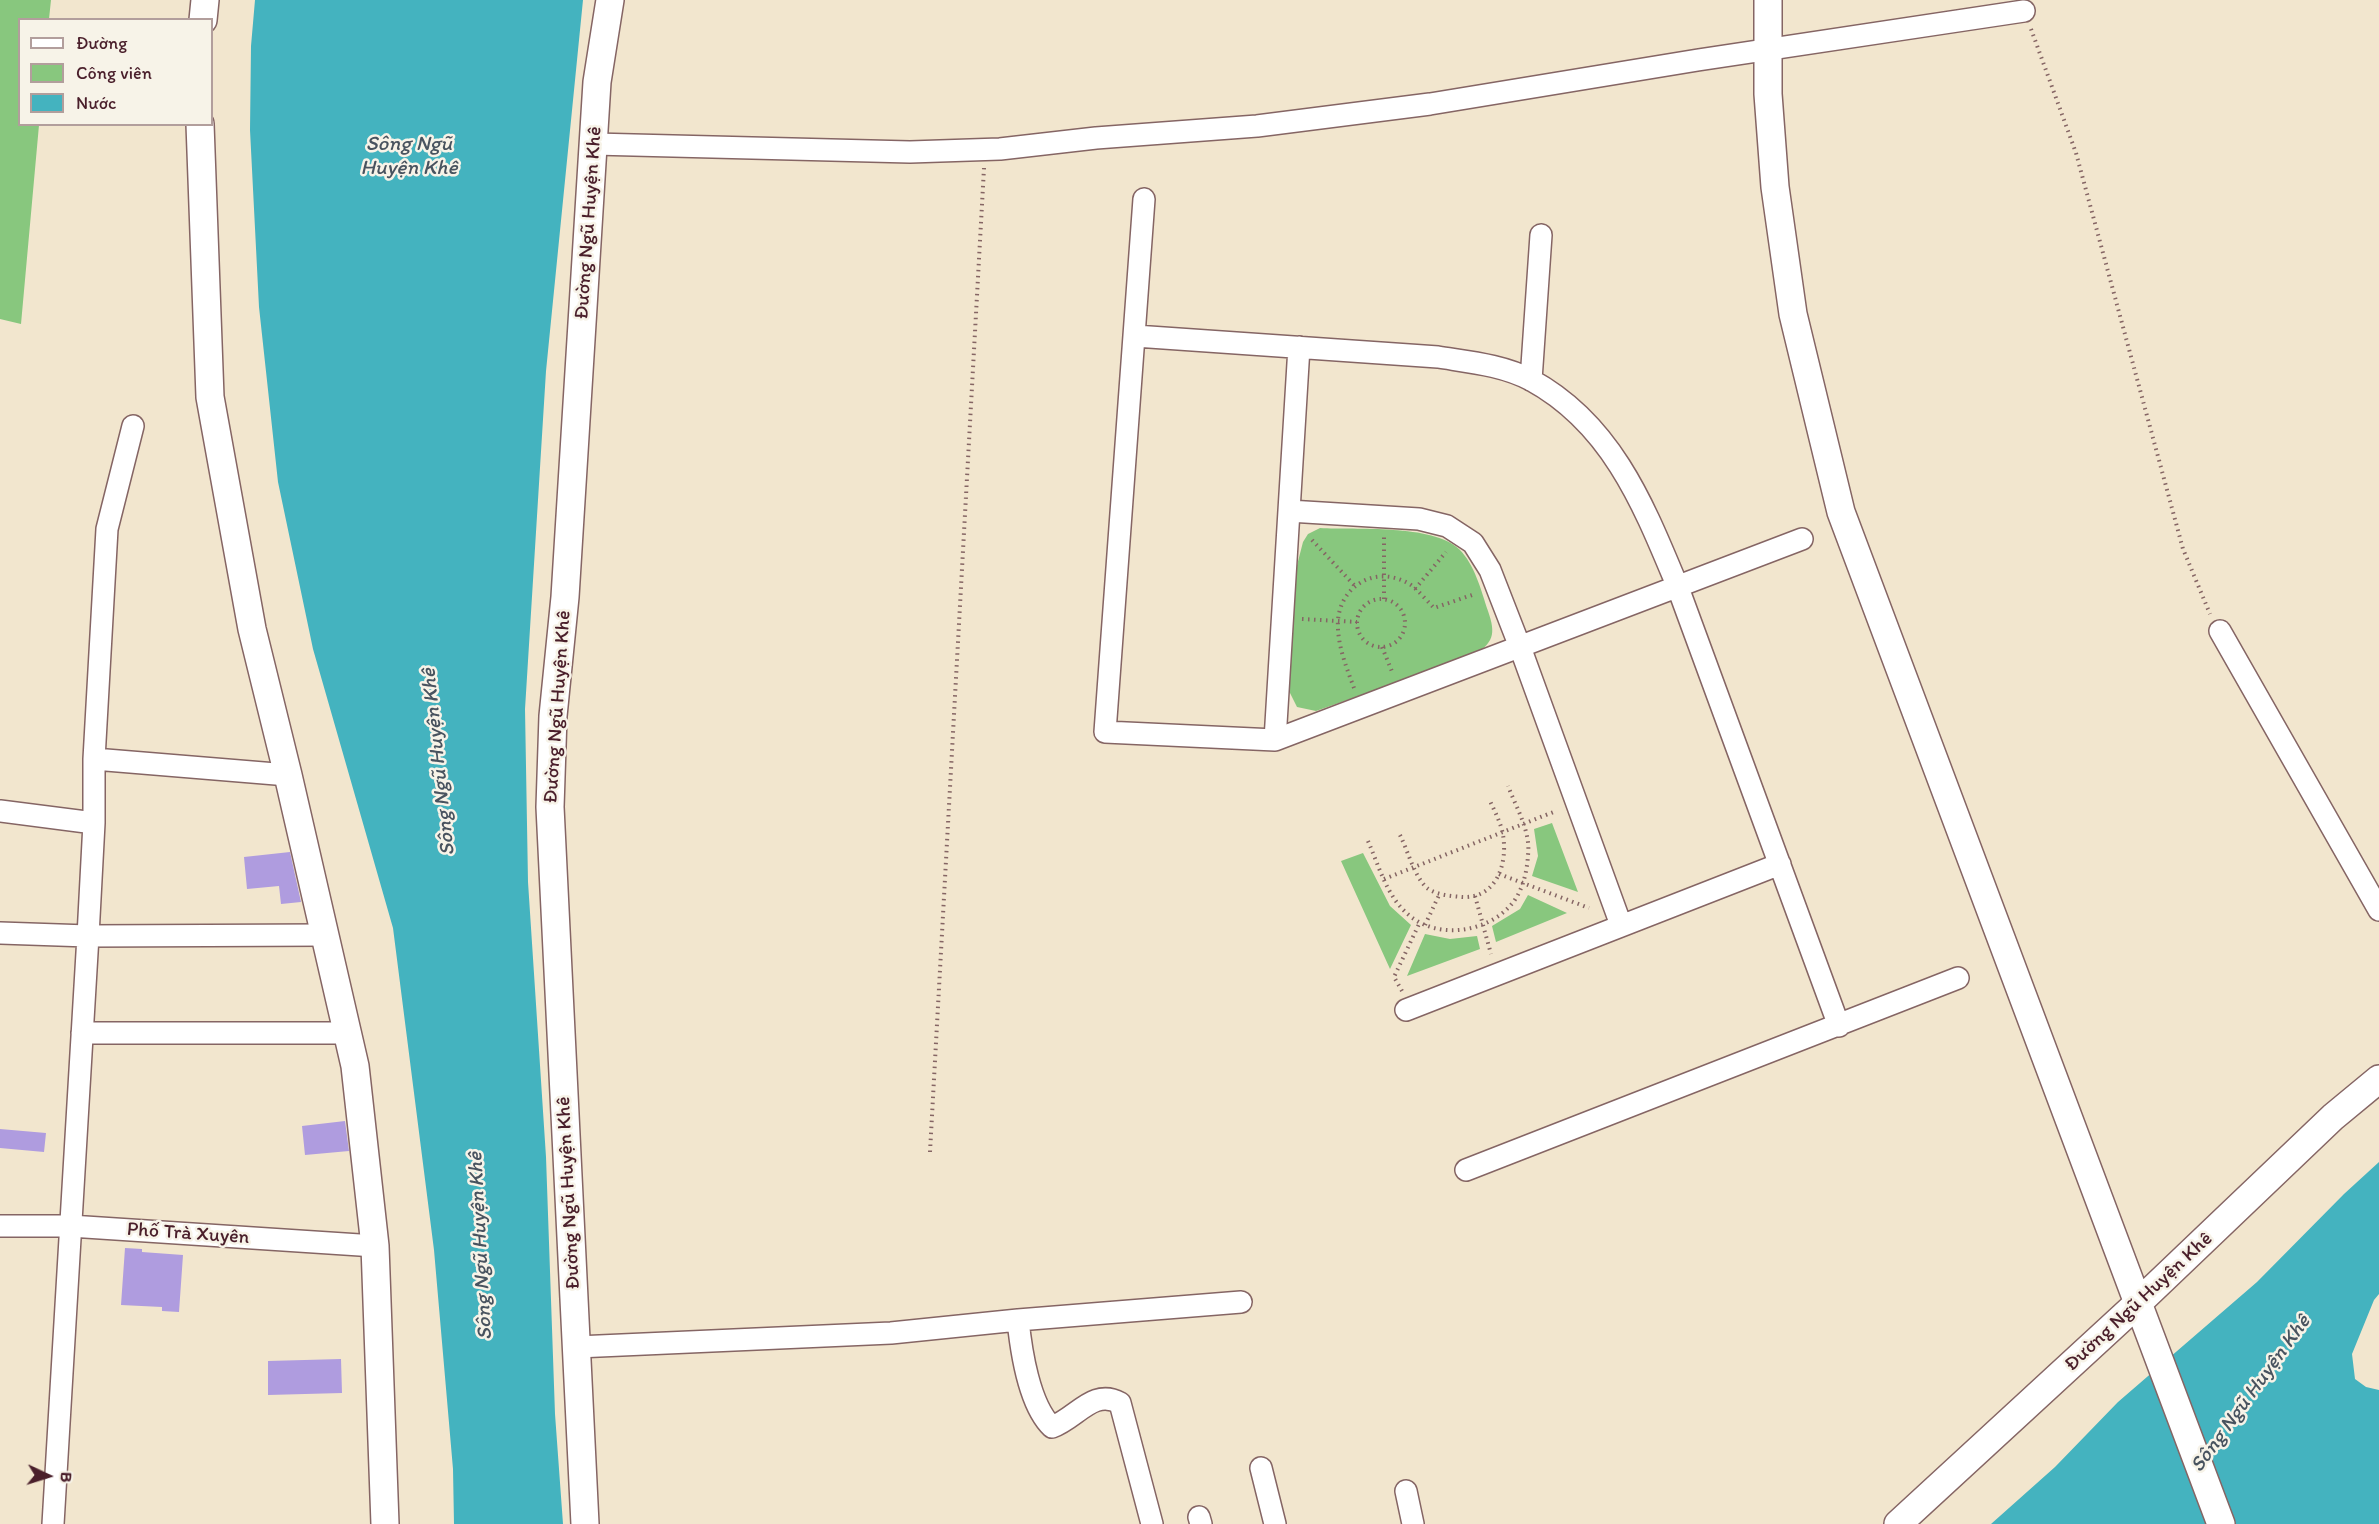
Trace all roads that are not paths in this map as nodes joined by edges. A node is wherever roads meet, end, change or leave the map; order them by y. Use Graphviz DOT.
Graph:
graph roads {
  1 [pos="205,0"];
  2 [pos="610,0"];
  3 [pos="1768,0"];
  4 [pos="2024,11"];
  5 [pos="203,18"];
  6 [pos="1768,49"];
  7 [pos="200,126"];
  8 [pos="594,144"];
  9 [pos="1144,199"];
  10 [pos="1541,235"];
  11 [pos="1135,336"];
  12 [pos="1299,347"];
  13 [pos="1531,380"];
  14 [pos="133,426"];
  15 [pos="1289,511"];
  16 [pos="1802,539"];
  17 [pos="1677,585"];
  18 [pos="2220,631"];
  19 [pos="1520,647"];
  20 [pos="1275,740"];
  21 [pos="94,759"];
  22 [pos="288,775"];
  23 [pos="0,811"];
  24 [pos="94,823"];
  25 [pos="1780,864"];
  26 [pos="2379,910"];
  27 [pos="1621,925"];
  28 [pos="0,933"];
  29 [pos="326,935"];
  30 [pos="88,936"];
  31 [pos="1958,978"];
  32 [pos="1404,1001"];
  33 [pos="1839,1026"];
  34 [pos="82,1033"];
  35 [pos="348,1033"];
  36 [pos="2379,1079"];
  37 [pos="1466,1170"];
  38 [pos="0,1226"];
  39 [pos="70,1226"];
  40 [pos="375,1246"];
  41 [pos="1241,1302"];
  42 [pos="2137,1304"];
  43 [pos="1018,1320"];
  44 [pos="577,1347"];
  45 [pos="1261,1468"];
  46 [pos="1406,1491"];
  47 [pos="53,1524"];
  48 [pos="385,1524"];
  49 [pos="585,1524"];
  50 [pos="1152,1524"];
  51 [pos="1275,1524"];
  52 [pos="1413,1524"];
  53 [pos="1898,1524"];
  54 [pos="2221,1524"];
  1 -- 5 [label="street"];
  2 -- 8 [label="street, Đường Ngũ Huyện Khê"];
  3 -- 6 [label="street"];
  4 -- 6 [label="street"];
  6 -- 8 [label="street"];
  6 -- 42 [label="street"];
  7 -- 22 [label="street"];
  8 -- 44 [label="street, Đường Ngũ Huyện Khê"];
  9 -- 11 [label="street"];
  10 -- 13 [label="street"];
  11 -- 12 [label="street"];
  11 -- 20 [label="street"];
  12 -- 13 [label="street"];
  12 -- 15 [label="street"];
  13 -- 17 [label="street"];
  14 -- 21 [label="street"];
  15 -- 19 [label="street"];
  15 -- 20 [label="street"];
  16 -- 17 [label="street"];
  17 -- 19 [label="street"];
  17 -- 25 [label="street"];
  18 -- 26 [label="street"];
  19 -- 20 [label="street"];
  19 -- 27 [label="street"];
  21 -- 22 [label="street"];
  21 -- 24 [label="street"];
  22 -- 29 [label="street"];
  23 -- 24 [label="street"];
  24 -- 30 [label="street"];
  25 -- 27 [label="street"];
  25 -- 33 [label="street"];
  27 -- 32 [label="street"];
  28 -- 30 [label="street"];
  29 -- 30 [label="street"];
  29 -- 35 [label="street"];
  30 -- 34 [label="street"];
  31 -- 33 [label="street"];
  33 -- 37 [label="street"];
  34 -- 35 [label="street"];
  34 -- 39 [label="street"];
  35 -- 40 [label="street"];
  36 -- 42 [label="street, Đường Ngũ Huyện Khê"];
  38 -- 39 [label="street, Phố Trà Xuyên"];
  39 -- 40 [label="street, Phố Trà Xuyên"];
  39 -- 47 [label="street"];
  40 -- 48 [label="street"];
  41 -- 43 [label="street"];
  42 -- 53 [label="street, Đường Ngũ Huyện Khê"];
  42 -- 54 [label="street"];
  43 -- 44 [label="street"];
  43 -- 50 [label="street"];
  44 -- 49 [label="street, Đường Ngũ Huyện Khê"];
  45 -- 51 [label="street"];
  46 -- 52 [label="street"];
}
